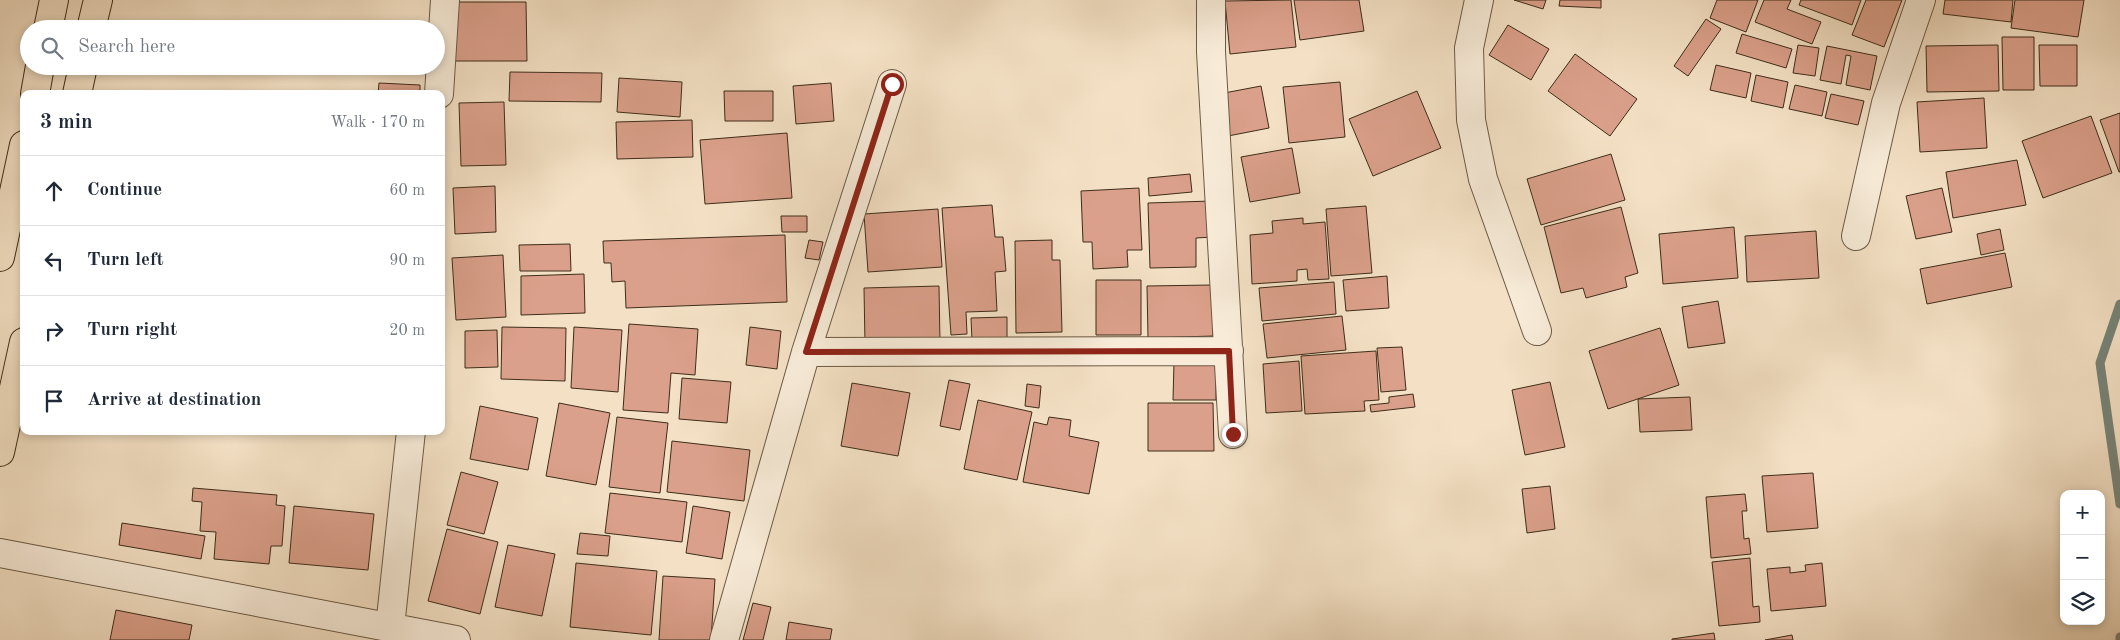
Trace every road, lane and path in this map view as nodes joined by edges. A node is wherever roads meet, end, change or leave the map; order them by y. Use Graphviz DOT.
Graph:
graph roads {
  1 [pos="54,0"];
  2 [pos="98,0"];
  3 [pos="445,0"];
  4 [pos="1211,0"];
  5 [pos="1479,0"];
  6 [pos="1921,0"];
  7 [pos="50,20"];
  8 [pos="93,20"];
  9 [pos="444,20"];
  10 [pos="38,75"];
  11 [pos="81,75"];
  12 [pos="440,75"];
  13 [pos="892,84"];
  14 [pos="36,90"];
  15 [pos="78,90"];
  16 [pos="439,90"];
  17 [pos="20,164"];
  18 [pos="1856,236"];
  19 [pos="0,258"];
  20 [pos="1537,331"];
  21 [pos="1229,351"];
  22 [pos="806,352"];
  23 [pos="20,360"];
  24 [pos="1233,434"];
  25 [pos="411,435"];
  26 [pos="0,452"];
  27 [pos="0,553"];
  28 [pos="390,627"];
  29 [pos="456,640"];
  30 [pos="724,640"];
  1 -- 7 [label="highway"];
  2 -- 8 [label="highway"];
  3 -- 9 [label="street"];
  4 -- 21 [label="street"];
  5 -- 20 [label="street"];
  6 -- 18 [label="street"];
  10 -- 14 [label="highway"];
  11 -- 15 [label="highway"];
  12 -- 16 [label="street"];
  13 -- 22 [label="street"];
  17 -- 19 [label="highway"];
  21 -- 22 [label="street"];
  21 -- 24 [label="street"];
  22 -- 30 [label="street"];
  23 -- 26 [label="highway"];
  25 -- 28 [label="street"];
  27 -- 28 [label="street"];
  28 -- 29 [label="street"];
}
